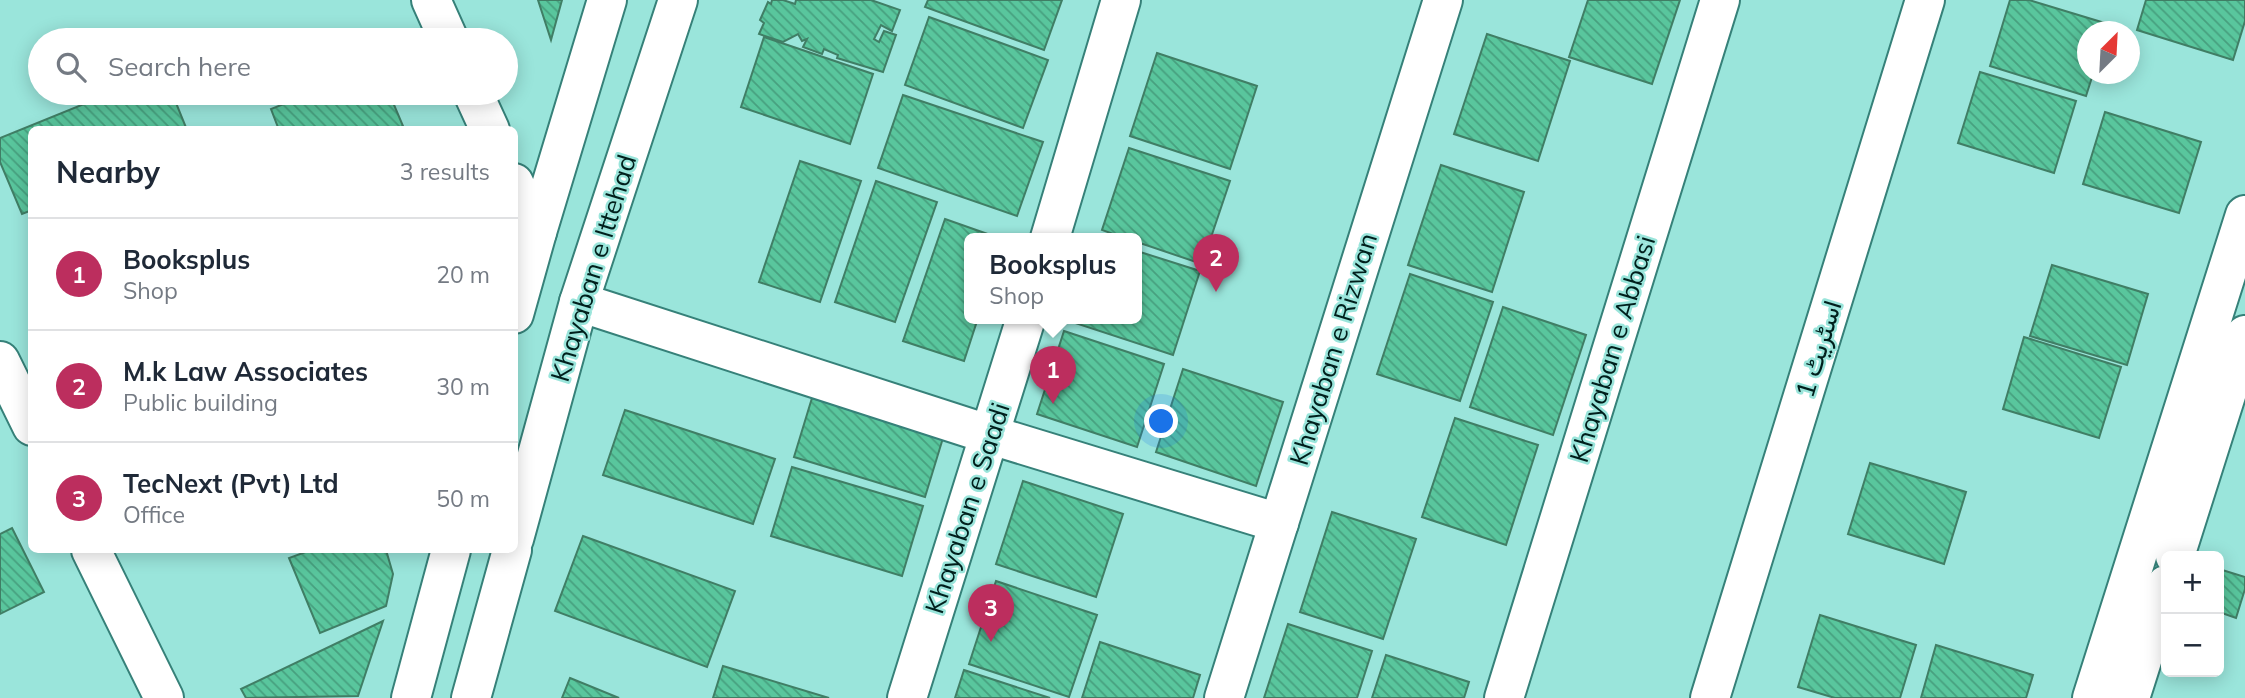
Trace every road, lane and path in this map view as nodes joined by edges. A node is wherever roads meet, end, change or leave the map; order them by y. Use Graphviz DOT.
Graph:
graph roads {
  1 [pos="431,0"];
  2 [pos="607,0"];
  3 [pos="678,0"];
  4 [pos="1121,0"];
  5 [pos="1443,0"];
  6 [pos="1720,0"];
  7 [pos="1925,0"];
  8 [pos="444,28"];
  9 [pos="479,105"];
  10 [pos="488,126"];
  11 [pos="518,192"];
  12 [pos="2245,215"];
  13 [pos="537,232"];
  14 [pos="1051,233"];
  15 [pos="518,300"];
  16 [pos="579,302"];
  17 [pos="1024,324"];
  18 [pos="2245,335"];
  19 [pos="0,361"];
  20 [pos="28,418"];
  21 [pos="991,435"];
  22 [pos="1279,523"];
  23 [pos="518,524"];
  24 [pos="2177,551"];
  25 [pos="93,553"];
  26 [pos="450,553"];
  27 [pos="511,553"];
  28 [pos="2161,600"];
  29 [pos="164,698"];
  30 [pos="411,698"];
  31 [pos="471,698"];
  32 [pos="907,698"];
  33 [pos="1224,698"];
  34 [pos="1504,698"];
  35 [pos="1710,698"];
  36 [pos="2092,698"];
  37 [pos="2130,698"];
  1 -- 8 [label="street"];
  2 -- 13 [label="street"];
  3 -- 16 [label="street, Khayaban e Ittehad"];
  4 -- 14 [label="street"];
  5 -- 22 [label="street, Khayaban e Rizwan"];
  6 -- 34 [label="street, Khayaban e Abbasi"];
  7 -- 35 [label="street, اسٹریٹ 1"];
  9 -- 10 [label="street"];
  11 -- 13 [label="street"];
  12 -- 36 [label="street"];
  13 -- 15 [label="street"];
  16 -- 21 [label="street"];
  16 -- 23 [label="street, Khayaban e Ittehad"];
  17 -- 21 [label="street, Khayaban e Saadi"];
  18 -- 24 [label="street"];
  19 -- 20 [label="street"];
  21 -- 22 [label="street"];
  21 -- 32 [label="street, Khayaban e Saadi"];
  22 -- 33 [label="street, Khayaban e Rizwan"];
  25 -- 29 [label="street"];
  26 -- 30 [label="street"];
  27 -- 31 [label="street"];
  28 -- 37 [label="street"];
}
